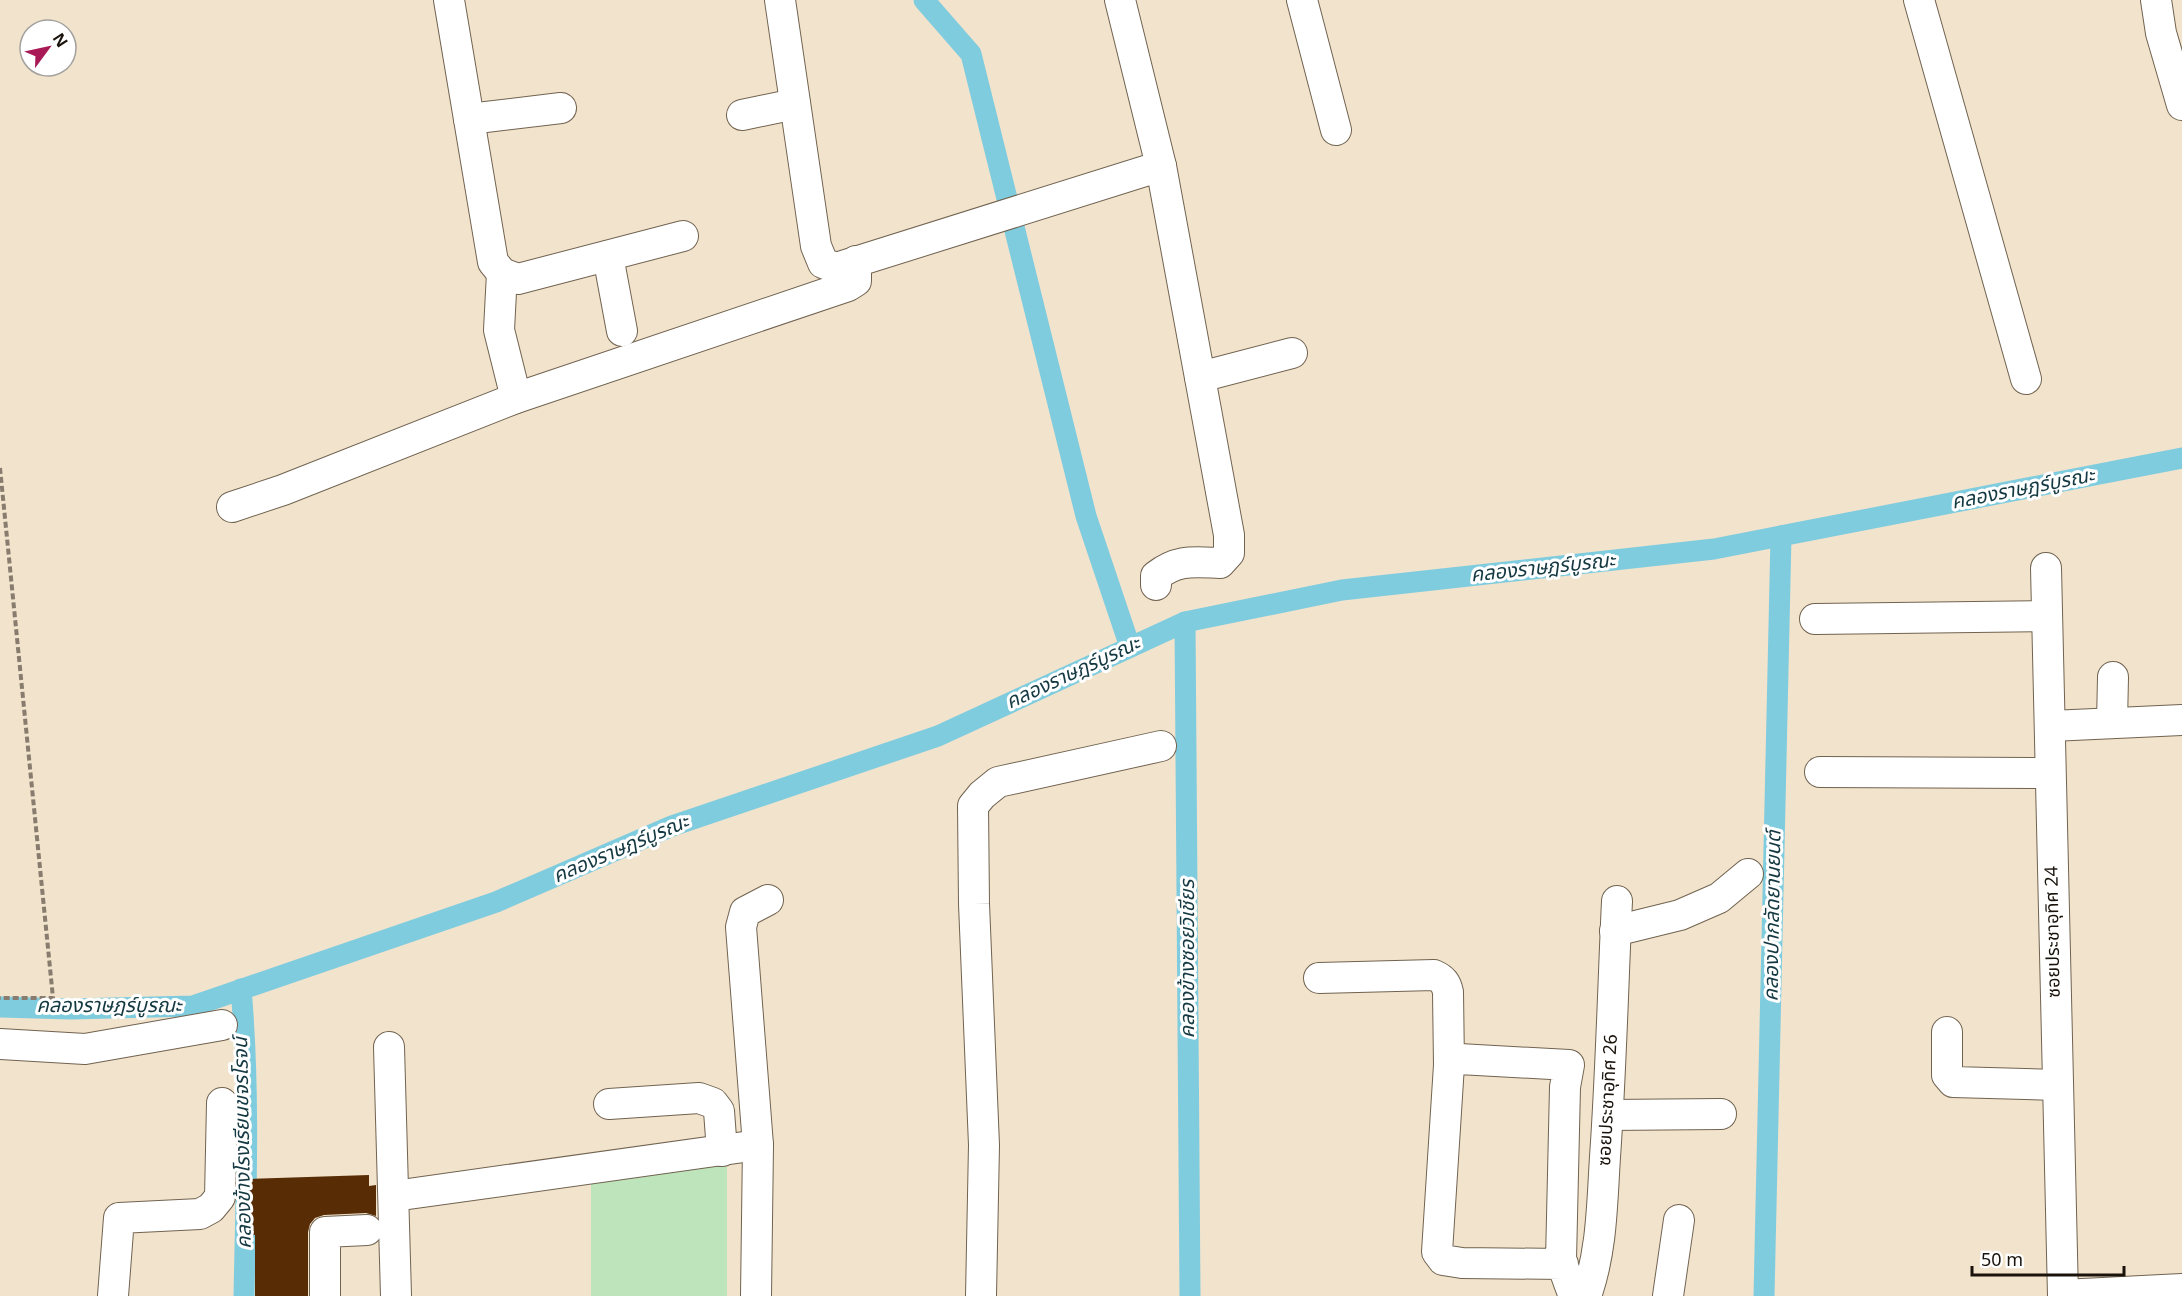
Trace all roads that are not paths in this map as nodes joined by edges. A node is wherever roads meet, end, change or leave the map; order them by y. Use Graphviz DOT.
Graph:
graph roads {
  1 [pos="449,0"];
  2 [pos="780,0"];
  3 [pos="1120,0"];
  4 [pos="1302,0"];
  5 [pos="1919,0"];
  6 [pos="2156,0"];
  7 [pos="795,104"];
  8 [pos="2182,105"];
  9 [pos="561,108"];
  10 [pos="742,115"];
  11 [pos="469,119"];
  12 [pos="1336,130"];
  13 [pos="1161,166"];
  14 [pos="683,236"];
  15 [pos="608,255"];
  16 [pos="856,261"];
  17 [pos="502,273"];
  18 [pos="622,331"];
  19 [pos="1292,353"];
  20 [pos="1200,377"];
  21 [pos="2026,379"];
  22 [pos="516,398"];
  23 [pos="232,507"];
  24 [pos="2046,568"];
  25 [pos="1156,585"];
  26 [pos="2047,616"];
  27 [pos="1815,619"];
  28 [pos="2113,677"];
  29 [pos="2182,720"];
  30 [pos="2112,723"];
  31 [pos="2051,726"];
  32 [pos="1161,746"];
  33 [pos="1820,772"];
  34 [pos="2049,772"];
  35 [pos="1748,874"];
  36 [pos="768,900"];
  37 [pos="1617,901"];
  38 [pos="1615,931"];
  39 [pos="1319,978"];
  40 [pos="222,1025"];
  41 [pos="1947,1032"];
  42 [pos="0,1044"];
  43 [pos="389,1047"];
  44 [pos="1449,1065"];
  45 [pos="2057,1086"];
  46 [pos="222,1103"];
  47 [pos="609,1104"];
  48 [pos="1721,1114"];
  49 [pos="1608,1115"];
  50 [pos="758,1145"];
  51 [pos="722,1151"];
  52 [pos="394,1196"];
  53 [pos="1679,1220"];
  54 [pos="367,1230"];
  55 [pos="1563,1264"];
  56 [pos="2182,1289"];
  57 [pos="2063,1295"];
  58 [pos="113,1296"];
  59 [pos="325,1296"];
  60 [pos="396,1296"];
  61 [pos="756,1296"];
  62 [pos="981,1296"];
  63 [pos="1586,1296"];
  64 [pos="1668,1296"];
  1 -- 11 [label="street"];
  2 -- 7 [label="street"];
  3 -- 13 [label="street"];
  4 -- 12 [label="street"];
  5 -- 21 [label="street"];
  6 -- 8 [label="street"];
  7 -- 10 [label="street"];
  7 -- 16 [label="street"];
  9 -- 11 [label="street"];
  11 -- 17 [label="street"];
  13 -- 16 [label="street"];
  13 -- 20 [label="street"];
  14 -- 15 [label="street"];
  15 -- 17 [label="street"];
  15 -- 18 [label="street"];
  16 -- 22 [label="street"];
  17 -- 22 [label="street"];
  19 -- 20 [label="street"];
  20 -- 25 [label="street"];
  22 -- 23 [label="street"];
  24 -- 26 [label="street, ซอยประชาอุทิศ 24"];
  26 -- 27 [label="street"];
  26 -- 31 [label="street, ซอยประชาอุทิศ 24"];
  28 -- 30 [label="street"];
  29 -- 30 [label="street"];
  30 -- 31 [label="street"];
  31 -- 34 [label="street, ซอยประชาอุทิศ 24"];
  32 -- 62 [label="street"];
  33 -- 34 [label="street"];
  34 -- 45 [label="street, ซอยประชาอุทิศ 24"];
  35 -- 38 [label="street"];
  36 -- 50 [label="street"];
  37 -- 38 [label="street, ซอยประชาอุทิศ 26"];
  38 -- 49 [label="street, ซอยประชาอุทิศ 26"];
  39 -- 44 [label="street"];
  40 -- 42 [label="street"];
  41 -- 45 [label="street"];
  43 -- 52 [label="street"];
  44 -- 55 [label="street"];
  44 -- 55 [label="street"];
  45 -- 57 [label="street, ซอยประชาอุทิศ 24"];
  46 -- 58 [label="street"];
  47 -- 51 [label="street"];
  48 -- 49 [label="street"];
  49 -- 63 [label="street, ซอยประชาอุทิศ 26"];
  50 -- 51 [label="street"];
  50 -- 61 [label="street"];
  51 -- 52 [label="street"];
  52 -- 60 [label="street"];
  53 -- 64 [label="street"];
  54 -- 59 [label="street"];
  55 -- 63 [label="street"];
  56 -- 57 [label="street"];
}
